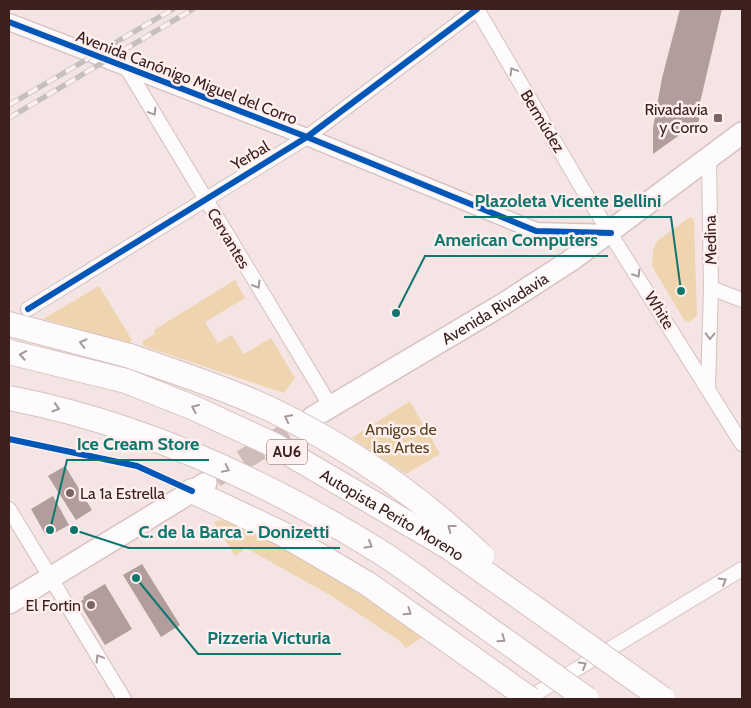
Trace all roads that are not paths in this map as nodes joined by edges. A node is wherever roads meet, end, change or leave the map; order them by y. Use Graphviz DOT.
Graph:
graph roads {
  1 [pos="477,9"];
  2 [pos="9,22"];
  3 [pos="128,70"];
  4 [pos="742,133"];
  5 [pos="307,136"];
  6 [pos="710,158"];
  7 [pos="205,199"];
  8 [pos="611,233"];
  9 [pos="711,288"];
  10 [pos="742,300"];
  11 [pos="28,309"];
  12 [pos="9,324"];
  13 [pos="9,352"];
  14 [pos="708,386"];
  15 [pos="9,398"];
  16 [pos="322,412"];
  17 [pos="742,444"];
  18 [pos="199,487"];
  19 [pos="9,509"];
  20 [pos="742,569"];
  21 [pos="50,578"];
  22 [pos="9,603"];
  23 [pos="538,609"];
  24 [pos="124,699"];
  25 [pos="528,699"];
  26 [pos="587,699"];
  27 [pos="663,699"];
  1 -- 5 [label="street, Yerbal"];
  8 -- 1 [label="street, Bermúdez, one-way"];
  2 -- 3 [label="street, Avenida Canónigo Miguel del Corro"];
  3 -- 5 [label="street, Avenida Canónigo Miguel del Corro"];
  3 -- 7 [label="street, Cervantes, one-way"];
  4 -- 6 [label="main road, Avenida Rivadavia"];
  5 -- 7 [label="street, Yerbal"];
  5 -- 8 [label="street, Avenida Canónigo Miguel del Corro"];
  6 -- 8 [label="main road, Avenida Rivadavia"];
  6 -- 9 [label="street, Medina"];
  7 -- 11 [label="street, Yerbal"];
  7 -- 16 [label="street, Cervantes, one-way"];
  8 -- 14 [label="street, White, one-way"];
  8 -- 16 [label="main road, Avenida Rivadavia"];
  9 -- 10 [label="street, Medina"];
  9 -- 14 [label="street, one-way"];
  23 -- 12 [label="highway, one-way, bridge"];
  23 -- 13 [label="highway, Autopista Perito Moreno / AU6, one-way, bridge"];
  14 -- 17 [label="street, White"];
  15 -- 26 [label="highway, AU6, one-way, bridge"];
  18 -- 21 [label="main road"];
  18 -- 25 [label="highway, one-way, bridge"];
  19 -- 21 [label="street"];
  25 -- 20 [label="street, one-way"];
  21 -- 22 [label="main road"];
  24 -- 21 [label="street, one-way"];
  23 -- 27 [label="highway, Autopista Perito Moreno / AU6, bridge"];
}
